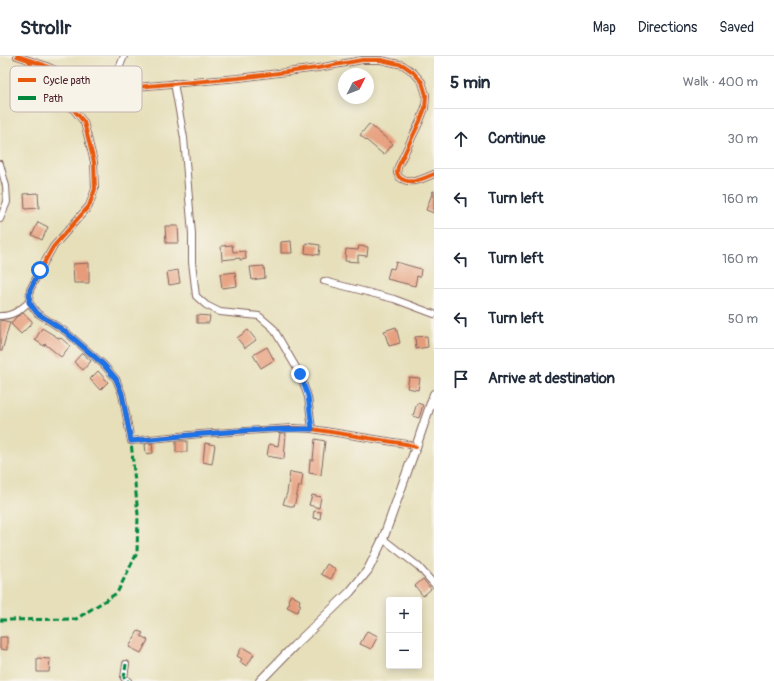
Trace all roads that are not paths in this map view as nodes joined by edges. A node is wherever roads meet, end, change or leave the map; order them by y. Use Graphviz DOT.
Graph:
graph roads {
  1 [pos="17,56"];
  2 [pos="124,56"];
  3 [pos="29,61"];
  4 [pos="32,66"];
  5 [pos="46,66"];
  6 [pos="120,66"];
  7 [pos="174,83"];
  8 [pos="142,86"];
  9 [pos="76,112"];
  10 [pos="0,164"];
  11 [pos="434,174"];
  12 [pos="0,219"];
  13 [pos="324,281"];
  14 [pos="29,302"];
  15 [pos="434,314"];
  16 [pos="0,316"];
  17 [pos="434,394"];
  18 [pos="312,429"];
  19 [pos="416,447"];
  20 [pos="383,539"];
  21 [pos="434,584"];
  22 [pos="126,664"];
  23 [pos="128,681"];
  24 [pos="260,681"];
  1 -- 3 [label="street"];
  2 -- 6 [label="street"];
  3 -- 4 [label="street"];
  3 -- 5 [label="street"];
  7 -- 8 [label="street"];
  7 -- 11 [label="street"];
  7 -- 18 [label="street"];
  9 -- 14 [label="street"];
  10 -- 12 [label="street"];
  13 -- 15 [label="street"];
  14 -- 16 [label="street"];
  14 -- 18 [label="street"];
  17 -- 19 [label="street"];
  18 -- 19 [label="street"];
  19 -- 20 [label="street"];
  20 -- 21 [label="street"];
  20 -- 24 [label="street"];
  22 -- 23 [label="street"];
}
